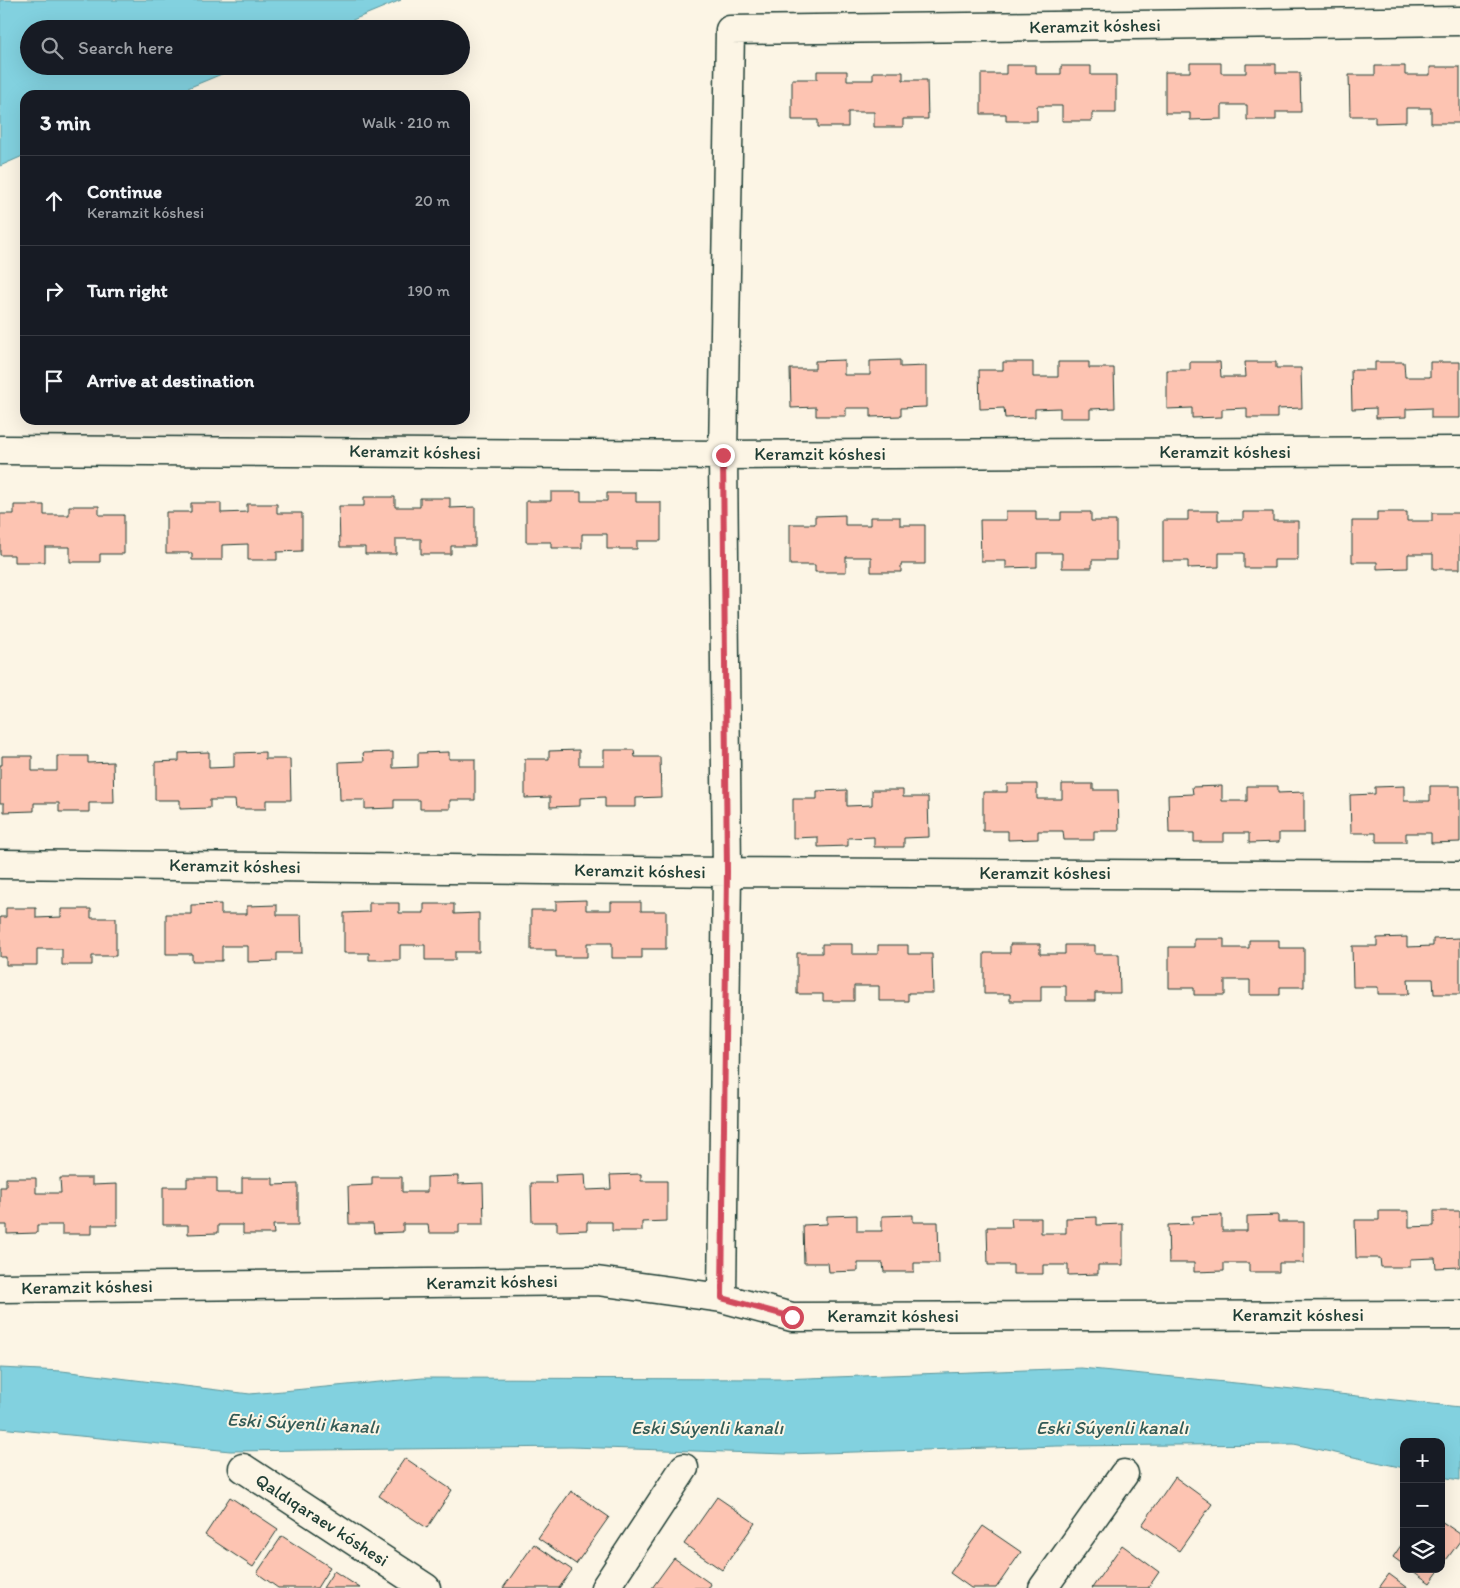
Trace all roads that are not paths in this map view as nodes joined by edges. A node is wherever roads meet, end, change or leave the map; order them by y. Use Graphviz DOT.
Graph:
graph roads {
  1 [pos="1460,21"];
  2 [pos="0,450"];
  3 [pos="1460,451"];
  4 [pos="723,455"];
  5 [pos="0,864"];
  6 [pos="727,872"];
  7 [pos="1460,876"];
  8 [pos="0,1288"];
  9 [pos="722,1298"];
  10 [pos="1460,1315"];
  11 [pos="243,1468"];
  12 [pos="684,1468"];
  13 [pos="1124,1474"];
  14 [pos="426,1588"];
  15 [pos="605,1588"];
  16 [pos="1043,1588"];
  1 -- 4 [label="street, Keramzit kóshesi"];
  2 -- 4 [label="street, Keramzit kóshesi"];
  3 -- 4 [label="street, Keramzit kóshesi"];
  4 -- 6 [label="street"];
  5 -- 6 [label="street, Keramzit kóshesi"];
  6 -- 7 [label="street, Keramzit kóshesi"];
  6 -- 9 [label="street"];
  8 -- 9 [label="street, Keramzit kóshesi"];
  9 -- 10 [label="street, Keramzit kóshesi"];
  11 -- 14 [label="street, Qaldıqaraev kóshesi"];
  12 -- 15 [label="street"];
  13 -- 16 [label="street"];
}
